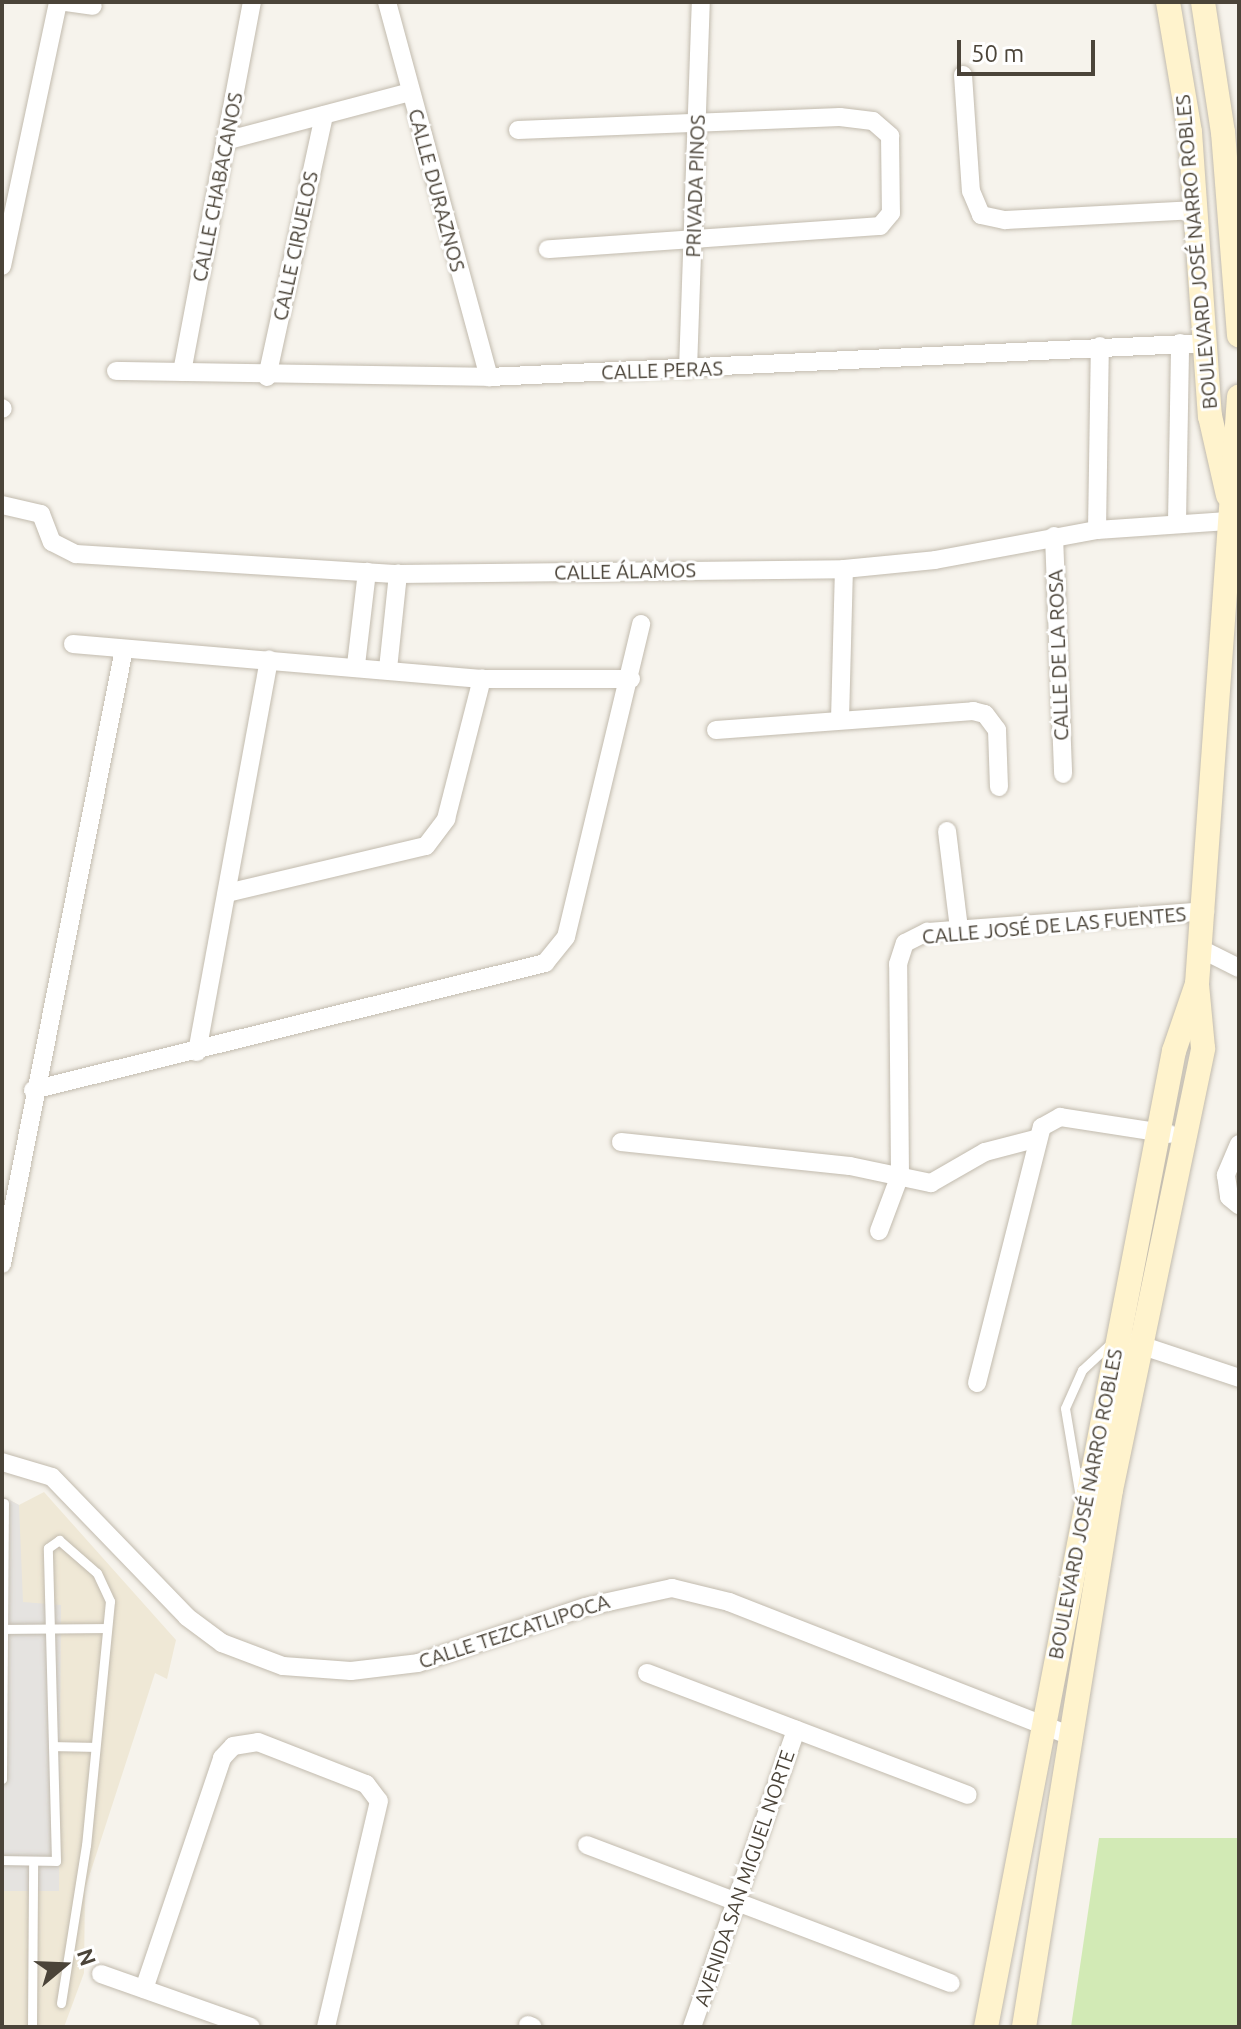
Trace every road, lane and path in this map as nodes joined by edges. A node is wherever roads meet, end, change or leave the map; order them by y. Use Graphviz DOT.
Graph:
graph roads {
  1 [pos="58,2"];
  2 [pos="66,2"];
  3 [pos="252,2"];
  4 [pos="387,2"];
  5 [pos="701,2"];
  6 [pos="1168,2"];
  7 [pos="1203,2"];
  8 [pos="93,6"];
  9 [pos="963,75"];
  10 [pos="410,92"];
  11 [pos="324,115"];
  12 [pos="697,121"];
  13 [pos="518,130"];
  14 [pos="1231,132"];
  15 [pos="225,141"];
  16 [pos="1197,210"];
  17 [pos="695,237"];
  18 [pos="548,249"];
  19 [pos="2,266"];
  20 [pos="1239,335"];
  21 [pos="1180,343"];
  22 [pos="1207,343"];
  23 [pos="1100,346"];
  24 [pos="688,369"];
  25 [pos="116,371"];
  26 [pos="182,372"];
  27 [pos="267,377"];
  28 [pos="489,377"];
  29 [pos="1239,397"];
  30 [pos="2,505"];
  31 [pos="1177,522"];
  32 [pos="1231,527"];
  33 [pos="1097,530"];
  34 [pos="1054,536"];
  35 [pos="844,569"];
  36 [pos="367,572"];
  37 [pos="398,574"];
  38 [pos="641,624"];
  39 [pos="73,644"];
  40 [pos="124,649"];
  41 [pos="269,660"];
  42 [pos="356,665"];
  43 [pos="388,669"];
  44 [pos="482,679"];
  45 [pos="631,679"];
  46 [pos="840,720"];
  47 [pos="716,730"];
  48 [pos="1063,774"];
  49 [pos="999,787"];
  50 [pos="947,831"];
  51 [pos="227,893"];
  52 [pos="1205,911"];
  53 [pos="959,929"];
  54 [pos="1201,949"];
  55 [pos="1239,968"];
  56 [pos="197,1052"];
  57 [pos="33,1090"];
  58 [pos="1171,1134"];
  59 [pos="1035,1139"];
  60 [pos="621,1142"];
  61 [pos="1239,1144"];
  62 [pos="900,1175"];
  63 [pos="1239,1205"];
  64 [pos="879,1231"];
  65 [pos="2,1264"];
  66 [pos="1117,1338"];
  67 [pos="1142,1344"];
  68 [pos="1239,1378"];
  69 [pos="977,1383"];
  70 [pos="2,1462"];
  71 [pos="4,1503"];
  72 [pos="1084,1512"];
  73 [pos="3,1544"];
  74 [pos="50,1628"];
  75 [pos="107,1628"];
  76 [pos="4,1629"];
  77 [pos="647,1673"];
  78 [pos="1043,1723"];
  79 [pos="796,1730"];
  80 [pos="1074,1737"];
  81 [pos="53,1746"];
  82 [pos="94,1747"];
  83 [pos="2,1779"];
  84 [pos="968,1795"];
  85 [pos="587,1845"];
  86 [pos="2,1860"];
  87 [pos="33,1865"];
  88 [pos="737,1902"];
  89 [pos="101,1974"];
  90 [pos="951,1983"];
  91 [pos="144,1989"];
  92 [pos="61,2003"];
  93 [pos="32,2027"];
  94 [pos="251,2027"];
  95 [pos="326,2027"];
  96 [pos="692,2027"];
  97 [pos="986,2027"];
  98 [pos="1024,2027"];
  1 -- 19 [label="street"];
  2 -- 8 [label="street"];
  3 -- 15 [label="street, CALLE CHABACANOS"];
  4 -- 10 [label="street, CALLE DURAZNOS"];
  5 -- 12 [label="street, PRIVADA PINOS"];
  6 -- 16 [label="street, BOULEVARD JOSÉ NARRO ROBLES"];
  7 -- 14 [label="street, BOULEVARD JOSÉ NARRO ROBLES"];
  9 -- 16 [label="street"];
  10 -- 11 [label="street"];
  10 -- 28 [label="street, CALLE DURAZNOS"];
  11 -- 15 [label="street"];
  11 -- 27 [label="street, CALLE CIRUELOS"];
  12 -- 13 [label="street"];
  12 -- 17 [label="street, PRIVADA PINOS"];
  12 -- 17 [label="street"];
  14 -- 20 [label="street, BOULEVARD JOSÉ NARRO ROBLES"];
  15 -- 26 [label="street, CALLE CHABACANOS"];
  16 -- 22 [label="street, BOULEVARD JOSÉ NARRO ROBLES"];
  17 -- 18 [label="street"];
  17 -- 24 [label="street, PRIVADA PINOS"];
  21 -- 22 [label="street, CALLE PERAS"];
  21 -- 23 [label="street, CALLE PERAS"];
  21 -- 31 [label="street"];
  22 -- 32 [label="street, BOULEVARD JOSÉ NARRO ROBLES"];
  23 -- 24 [label="street, CALLE PERAS"];
  23 -- 33 [label="street"];
  24 -- 28 [label="street, CALLE PERAS"];
  25 -- 26 [label="street, CALLE PERAS"];
  26 -- 27 [label="street, CALLE PERAS"];
  27 -- 28 [label="street, CALLE PERAS"];
  29 -- 32 [label="street, BOULEVARD JOSÉ NARRO ROBLES"];
  30 -- 36 [label="street, CALLE ÁLAMOS"];
  31 -- 32 [label="street, CALLE ÁLAMOS"];
  31 -- 33 [label="street, CALLE ÁLAMOS"];
  32 -- 52 [label="street, BOULEVARD JOSÉ NARRO ROBLES"];
  33 -- 34 [label="street, CALLE ÁLAMOS"];
  34 -- 35 [label="street, CALLE ÁLAMOS"];
  34 -- 48 [label="street, CALLE DE LA ROSA"];
  35 -- 37 [label="street, CALLE ÁLAMOS"];
  35 -- 46 [label="street"];
  36 -- 37 [label="street, CALLE ÁLAMOS"];
  36 -- 42 [label="street"];
  37 -- 43 [label="street"];
  38 -- 45 [label="street"];
  39 -- 40 [label="street"];
  40 -- 41 [label="street"];
  40 -- 57 [label="street"];
  41 -- 42 [label="street"];
  41 -- 51 [label="street"];
  42 -- 43 [label="street"];
  43 -- 44 [label="street"];
  44 -- 45 [label="street"];
  44 -- 51 [label="street"];
  45 -- 56 [label="street"];
  46 -- 47 [label="street"];
  46 -- 49 [label="street"];
  50 -- 53 [label="street"];
  51 -- 56 [label="street"];
  52 -- 53 [label="street, CALLE JOSÉ DE LAS FUENTES"];
  52 -- 54 [label="street, BOULEVARD JOSÉ NARRO ROBLES"];
  53 -- 62 [label="street, CALLE JOSÉ DE LAS FUENTES"];
  54 -- 55 [label="street"];
  54 -- 58 [label="street, BOULEVARD JOSÉ NARRO ROBLES"];
  56 -- 57 [label="street"];
  57 -- 65 [label="street"];
  58 -- 59 [label="street"];
  58 -- 66 [label="street, BOULEVARD JOSÉ NARRO ROBLES"];
  58 -- 67 [label="street, BOULEVARD JOSÉ NARRO ROBLES"];
  59 -- 62 [label="street"];
  59 -- 69 [label="street"];
  60 -- 62 [label="street"];
  61 -- 63 [label="street"];
  62 -- 64 [label="street"];
  66 -- 67 [label="street"];
  66 -- 72 [label="street, BOULEVARD JOSÉ NARRO ROBLES"];
  66 -- 72 [label="lane"];
  67 -- 68 [label="street"];
  67 -- 80 [label="street, BOULEVARD JOSÉ NARRO ROBLES"];
  70 -- 78 [label="street, CALLE TEZCATLIPOCA"];
  71 -- 73 [label="lane"];
  72 -- 78 [label="street, BOULEVARD JOSÉ NARRO ROBLES"];
  73 -- 76 [label="lane"];
  74 -- 75 [label="lane"];
  74 -- 75 [label="lane"];
  74 -- 76 [label="lane"];
  74 -- 81 [label="lane"];
  75 -- 82 [label="lane"];
  76 -- 83 [label="lane"];
  77 -- 79 [label="street"];
  78 -- 80 [label="street, CALLE TEZCATLIPOCA"];
  78 -- 97 [label="street, BOULEVARD JOSÉ NARRO ROBLES"];
  79 -- 84 [label="street"];
  79 -- 88 [label="street, AVENIDA SAN MIGUEL NORTE"];
  80 -- 98 [label="street, BOULEVARD JOSÉ NARRO ROBLES"];
  81 -- 82 [label="lane"];
  81 -- 87 [label="lane"];
  82 -- 92 [label="lane"];
  85 -- 88 [label="street"];
  86 -- 87 [label="lane"];
  87 -- 93 [label="lane"];
  88 -- 90 [label="street"];
  88 -- 96 [label="street, AVENIDA SAN MIGUEL NORTE"];
  89 -- 91 [label="street"];
  91 -- 94 [label="street"];
  91 -- 95 [label="street"];
}
